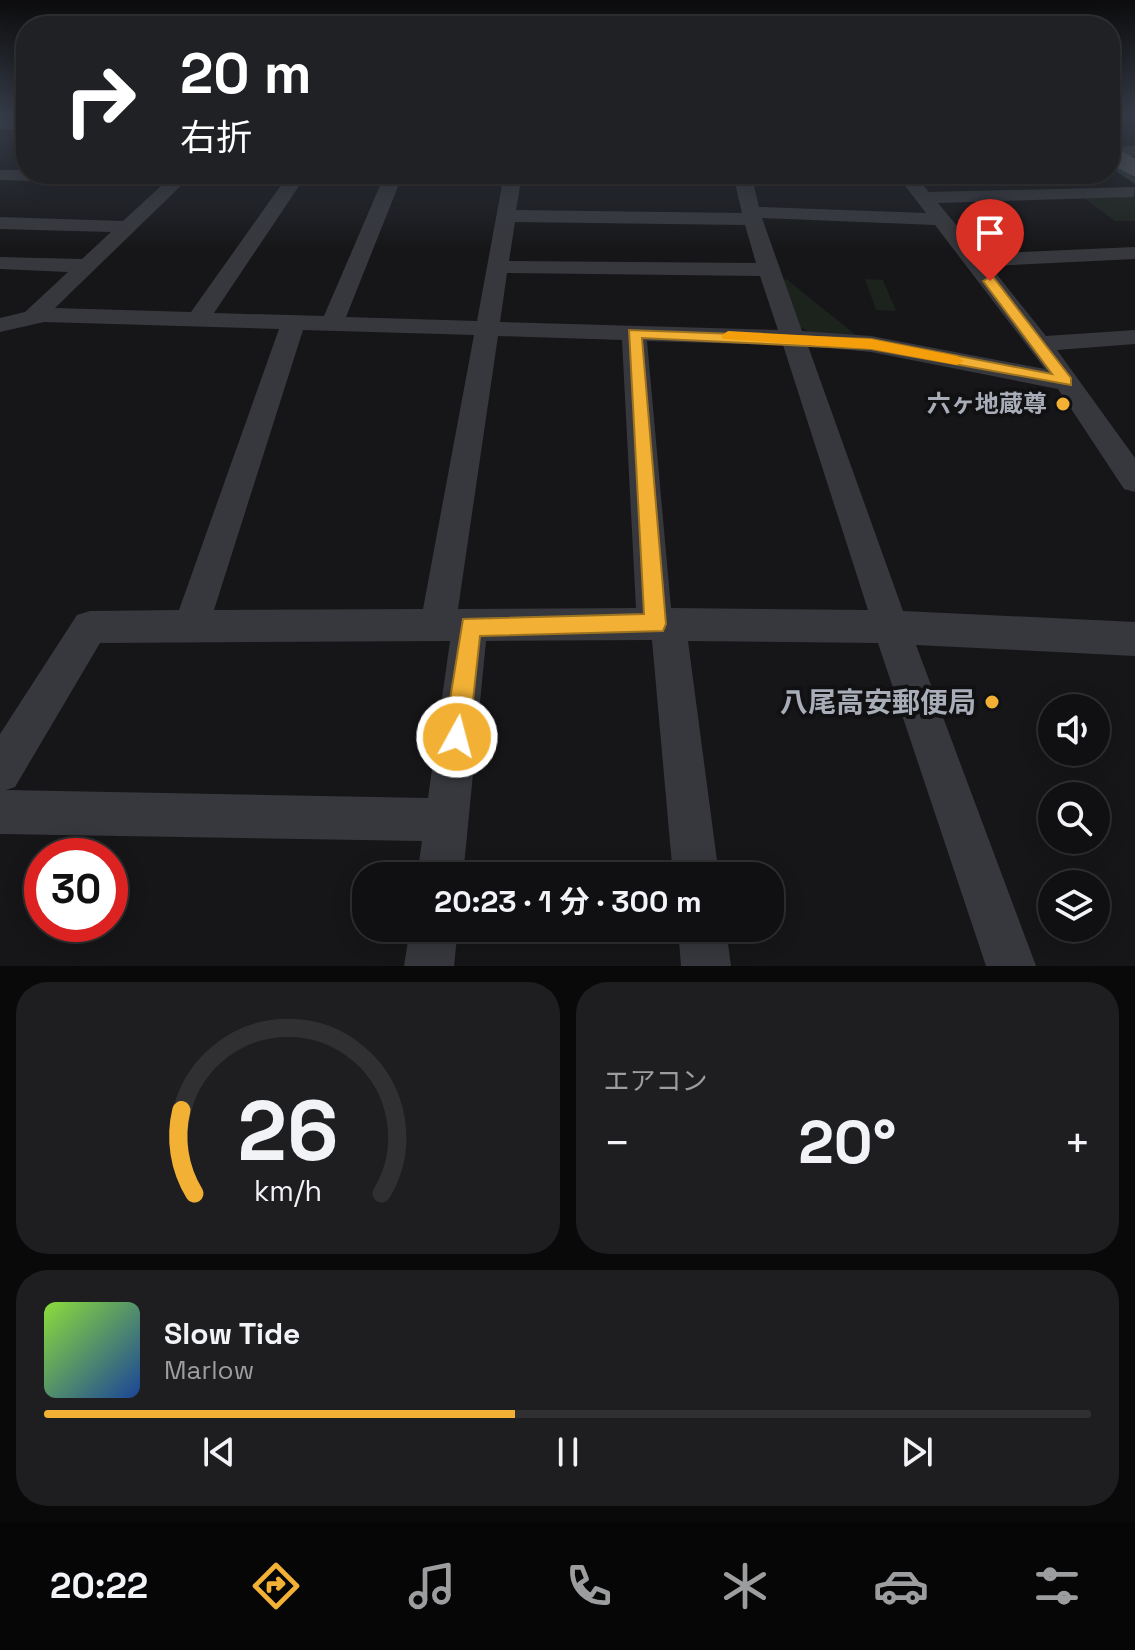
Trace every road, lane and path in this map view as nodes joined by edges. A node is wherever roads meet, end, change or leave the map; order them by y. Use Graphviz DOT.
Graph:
graph roads {
  1 [pos="174,184"];
  2 [pos="291,184"];
  3 [pos="390,184"];
  4 [pos="511,184"];
  5 [pos="744,184"];
  6 [pos="913,184"];
  7 [pos="1134,193"];
  8 [pos="925,198"];
  9 [pos="506,216"];
  10 [pos="751,216"];
  11 [pos="941,219"];
  12 [pos="0,223"];
  13 [pos="128,227"];
  14 [pos="1135,253"];
  15 [pos="974,261"];
  16 [pos="0,263"];
  17 [pos="87,266"];
  18 [pos="498,267"];
  19 [pos="767,270"];
  20 [pos="31,319"];
  21 [pos="198,319"];
  22 [pos="293,323"];
  23 [pos="332,324"];
  24 [pos="0,325"];
  25 [pos="488,328"];
  26 [pos="634,333"];
  27 [pos="1135,337"];
  28 [pos="794,338"];
  29 [pos="1040,344"];
  30 [pos="1066,382"];
  31 [pos="1106,440"];
  32 [pos="1135,445"];
  33 [pos="1135,481"];
  34 [pos="662,624"];
  35 [pos="454,626"];
  36 [pos="191,627"];
  37 [pos="889,627"];
  38 [pos="1135,639"];
  39 [pos="0,772"];
  40 [pos="0,812"];
  41 [pos="447,820"];
  42 [pos="442,862"];
  43 [pos="694,862"];
  44 [pos="432,942"];
  45 [pos="703,942"];
  46 [pos="429,966"];
  47 [pos="706,966"];
  48 [pos="1011,966"];
  1 -- 13 [label="street"];
  2 -- 21 [label="street"];
  3 -- 23 [label="street"];
  4 -- 9 [label="street"];
  5 -- 10 [label="street"];
  6 -- 8 [label="street"];
  7 -- 8 [label="street"];
  8 -- 11 [label="street"];
  9 -- 10 [label="street"];
  9 -- 18 [label="street"];
  10 -- 11 [label="street"];
  10 -- 19 [label="street"];
  11 -- 15 [label="street"];
  12 -- 13 [label="street"];
  13 -- 17 [label="street"];
  14 -- 15 [label="street"];
  15 -- 29 [label="street"];
  16 -- 17 [label="street"];
  17 -- 20 [label="street"];
  18 -- 19 [label="street"];
  18 -- 25 [label="street"];
  19 -- 28 [label="street"];
  20 -- 21 [label="street"];
  20 -- 24 [label="street"];
  21 -- 22 [label="street"];
  22 -- 23 [label="street"];
  22 -- 36 [label="street"];
  23 -- 25 [label="street"];
  25 -- 26 [label="street"];
  25 -- 35 [label="street"];
  26 -- 28 [label="street"];
  26 -- 34 [label="street"];
  27 -- 29 [label="street"];
  28 -- 30 [label="street"];
  28 -- 37 [label="street"];
  29 -- 30 [label="street"];
  30 -- 31 [label="street"];
  31 -- 32 [label="street"];
  31 -- 33 [label="street"];
  34 -- 35 [label="street"];
  34 -- 37 [label="street"];
  34 -- 43 [label="street"];
  35 -- 36 [label="street"];
  35 -- 41 [label="street"];
  36 -- 39 [label="street"];
  37 -- 38 [label="street"];
  37 -- 48 [label="street"];
  40 -- 41 [label="street"];
  41 -- 42 [label="street"];
  44 -- 46 [label="street"];
  45 -- 47 [label="street"];
}
